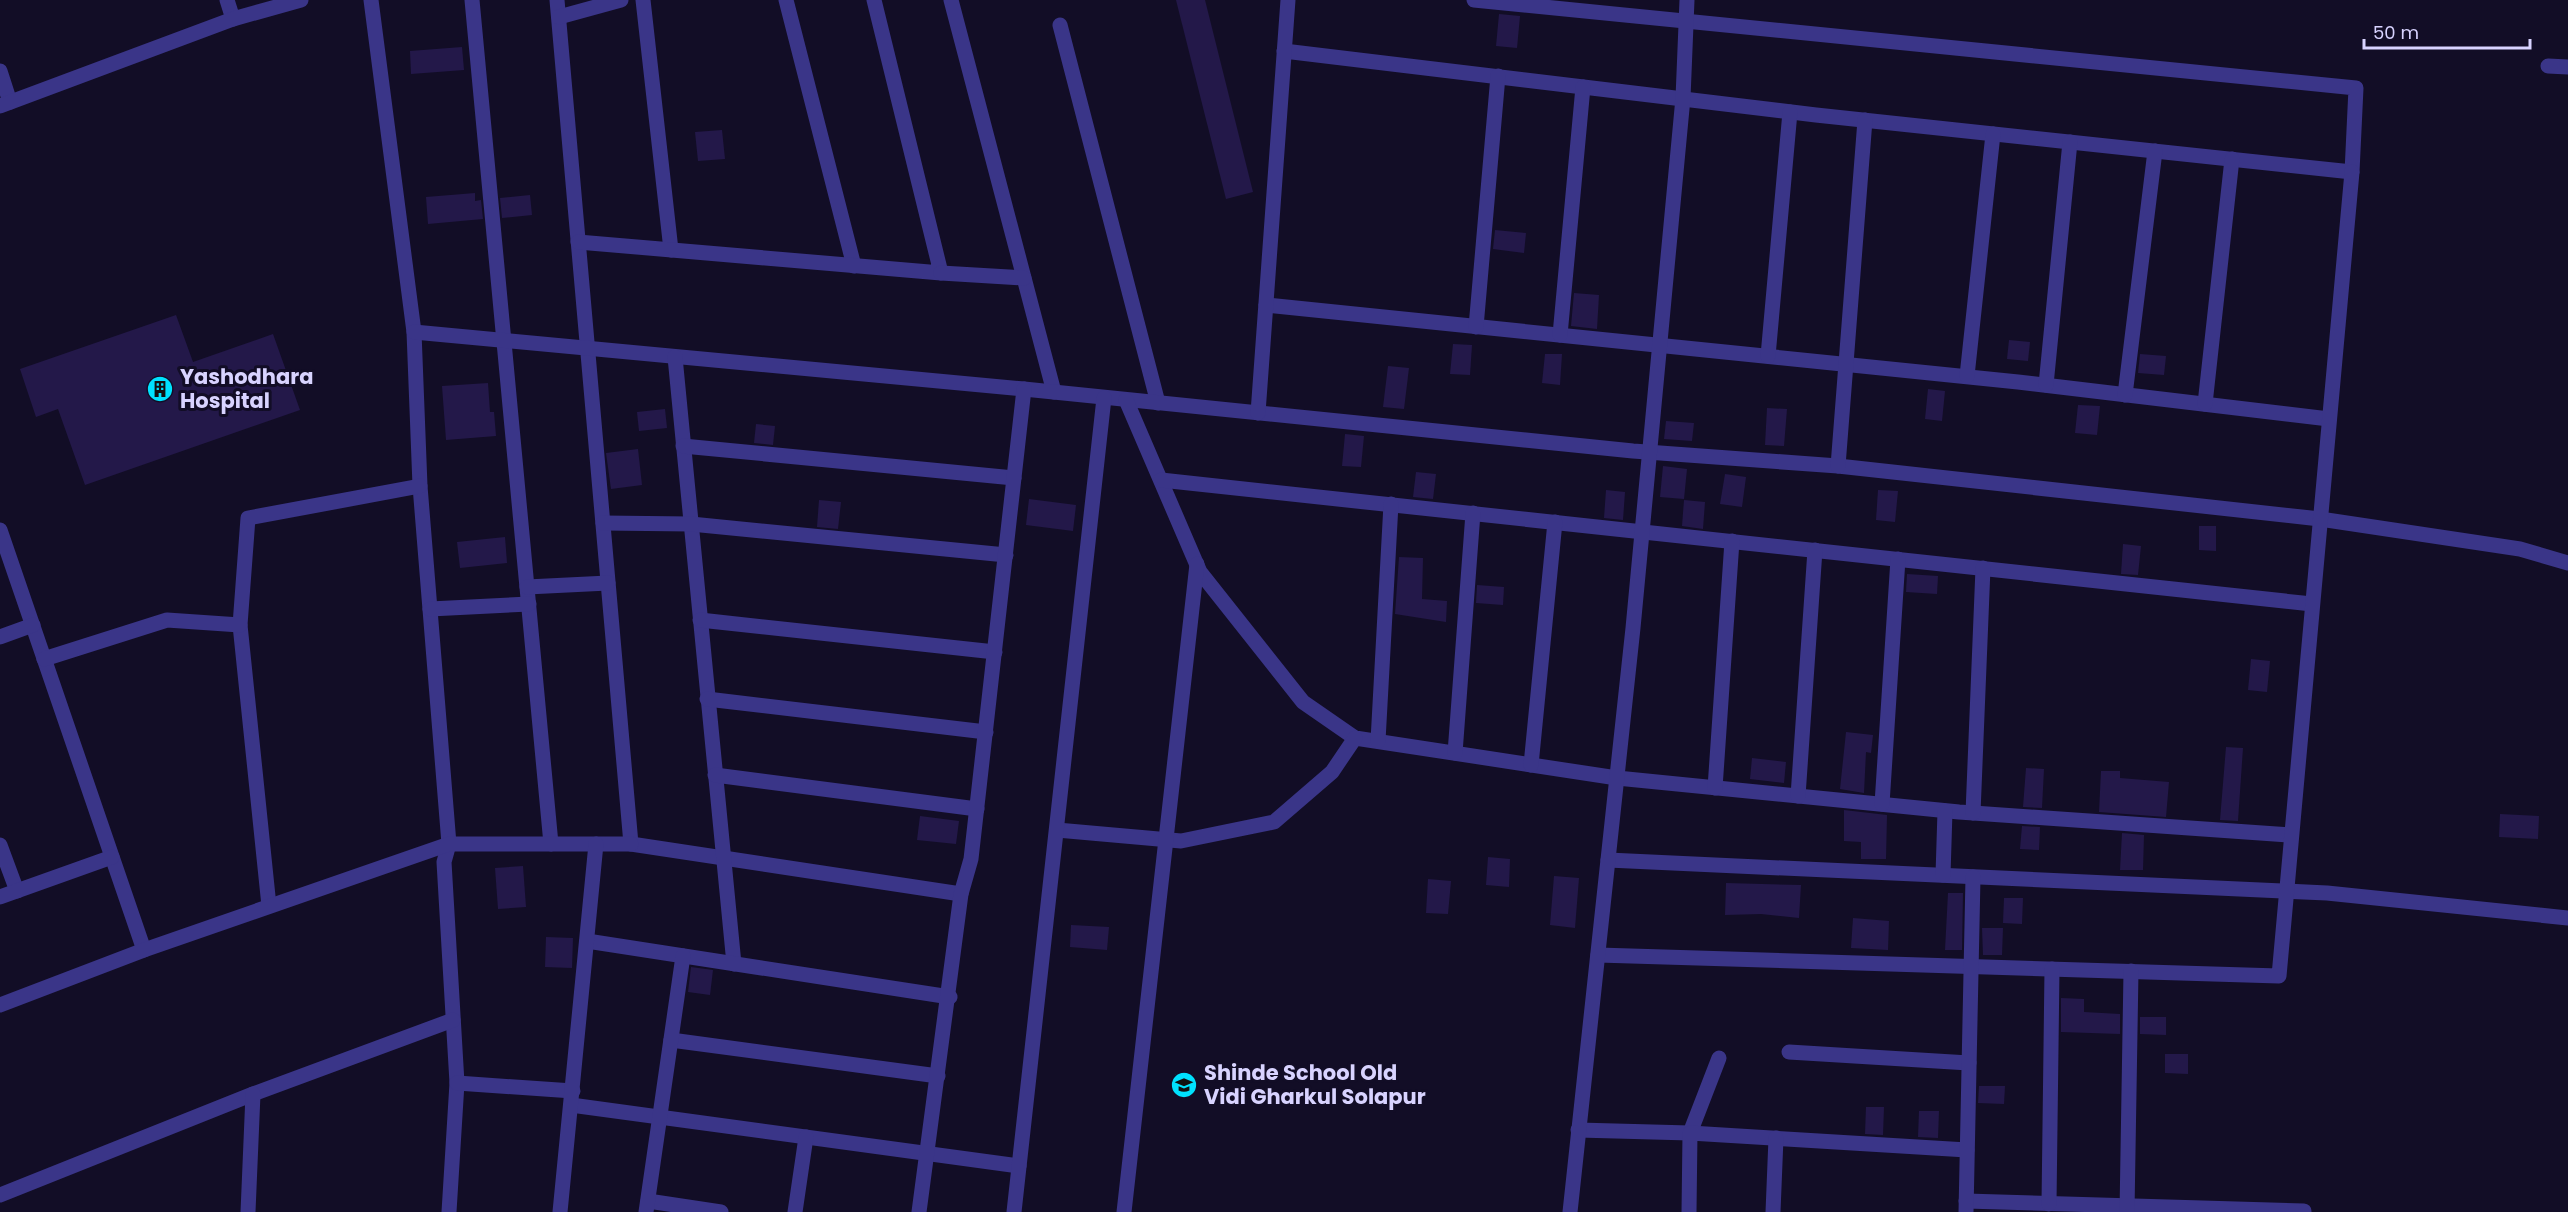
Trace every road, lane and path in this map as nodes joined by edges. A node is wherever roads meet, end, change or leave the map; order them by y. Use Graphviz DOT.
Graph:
graph roads {
  1 [pos="227,0"];
  2 [pos="301,0"];
  3 [pos="370,0"];
  4 [pos="472,0"];
  5 [pos="557,0"];
  6 [pos="621,0"];
  7 [pos="643,0"];
  8 [pos="786,0"];
  9 [pos="874,0"];
  10 [pos="951,0"];
  11 [pos="1288,0"];
  12 [pos="1474,0"];
  13 [pos="1687,0"];
  14 [pos="559,17"];
  15 [pos="233,19"];
  16 [pos="1685,21"];
  17 [pos="1060,25"];
  18 [pos="1284,51"];
  19 [pos="2548,66"];
  20 [pos="2568,67"];
  21 [pos="0,71"];
  22 [pos="1498,76"];
  23 [pos="1583,87"];
  24 [pos="1683,98"];
  25 [pos="5,104"];
  26 [pos="1790,112"];
  27 [pos="1865,120"];
  28 [pos="1993,134"];
  29 [pos="2070,142"];
  30 [pos="2155,151"];
  31 [pos="2232,159"];
  32 [pos="2352,172"];
  33 [pos="578,242"];
  34 [pos="671,250"];
  35 [pos="854,266"];
  36 [pos="941,273"];
  37 [pos="1024,278"];
  38 [pos="1266,305"];
  39 [pos="1476,327"];
  40 [pos="414,332"];
  41 [pos="1560,335"];
  42 [pos="504,341"];
  43 [pos="1660,345"];
  44 [pos="588,349"];
  45 [pos="1768,356"];
  46 [pos="675,357"];
  47 [pos="1846,364"];
  48 [pos="1967,376"];
  49 [pos="2046,385"];
  50 [pos="1024,389"];
  51 [pos="1054,392"];
  52 [pos="2125,395"];
  53 [pos="1104,398"];
  54 [pos="1126,400"];
  55 [pos="1158,403"];
  56 [pos="2205,404"];
  57 [pos="1258,413"];
  58 [pos="2329,419"];
  59 [pos="683,446"];
  60 [pos="1650,452"];
  61 [pos="1838,466"];
  62 [pos="1014,478"];
  63 [pos="1161,480"];
  64 [pos="420,486"];
  65 [pos="1391,504"];
  66 [pos="1473,513"];
  67 [pos="2320,519"];
  68 [pos="1555,522"];
  69 [pos="603,523"];
  70 [pos="691,524"];
  71 [pos="0,530"];
  72 [pos="1642,532"];
  73 [pos="1732,542"];
  74 [pos="1815,550"];
  75 [pos="3,551"];
  76 [pos="1006,555"];
  77 [pos="1898,559"];
  78 [pos="2568,563"];
  79 [pos="1197,564"];
  80 [pos="1983,568"];
  81 [pos="608,583"];
  82 [pos="527,587"];
  83 [pos="529,604"];
  84 [pos="2312,604"];
  85 [pos="430,609"];
  86 [pos="700,620"];
  87 [pos="33,625"];
  88 [pos="240,625"];
  89 [pos="0,637"];
  90 [pos="995,652"];
  91 [pos="44,660"];
  92 [pos="708,699"];
  93 [pos="986,732"];
  94 [pos="1355,738"];
  95 [pos="1378,741"];
  96 [pos="1455,753"];
  97 [pos="1531,765"];
  98 [pos="715,775"];
  99 [pos="1617,778"];
  100 [pos="1715,788"];
  101 [pos="1798,796"];
  102 [pos="1882,804"];
  103 [pos="977,808"];
  104 [pos="1945,811"];
  105 [pos="1973,813"];
  106 [pos="1057,830"];
  107 [pos="2290,835"];
  108 [pos="1166,840"];
  109 [pos="449,844"];
  110 [pos="551,844"];
  111 [pos="597,844"];
  112 [pos="631,844"];
  113 [pos="0,846"];
  114 [pos="112,857"];
  115 [pos="723,858"];
  116 [pos="1608,860"];
  117 [pos="1943,875"];
  118 [pos="1973,877"];
  119 [pos="17,891"];
  120 [pos="2287,891"];
  121 [pos="961,894"];
  122 [pos="0,897"];
  123 [pos="269,906"];
  124 [pos="2568,918"];
  125 [pos="587,941"];
  126 [pos="144,950"];
  127 [pos="1598,955"];
  128 [pos="683,956"];
  129 [pos="734,964"];
  130 [pos="1971,967"];
  131 [pos="2052,969"];
  132 [pos="2131,971"];
  133 [pos="950,997"];
  134 [pos="0,1005"];
  135 [pos="453,1020"];
  136 [pos="671,1040"];
  137 [pos="1789,1052"];
  138 [pos="1719,1058"];
  139 [pos="1969,1063"];
  140 [pos="938,1076"];
  141 [pos="457,1083"];
  142 [pos="252,1094"];
  143 [pos="572,1098"];
  144 [pos="660,1117"];
  145 [pos="1578,1130"];
  146 [pos="1690,1133"];
  147 [pos="806,1137"];
  148 [pos="1776,1138"];
  149 [pos="1967,1150"];
  150 [pos="927,1153"];
  151 [pos="1019,1166"];
  152 [pos="0,1195"];
  153 [pos="2049,1204"];
  154 [pos="647,1207"];
  155 [pos="1966,1207"];
  156 [pos="2127,1209"];
  157 [pos="2304,1211"];
  158 [pos="248,1212"];
  159 [pos="448,1212"];
  160 [pos="560,1212"];
  161 [pos="721,1212"];
  162 [pos="795,1212"];
  163 [pos="920,1212"];
  164 [pos="1014,1212"];
  165 [pos="1124,1212"];
  166 [pos="1570,1212"];
  167 [pos="1689,1212"];
  168 [pos="1773,1212"];
  1 -- 15 [label="street"];
  2 -- 15 [label="street"];
  3 -- 40 [label="street"];
  4 -- 42 [label="street"];
  5 -- 14 [label="street"];
  6 -- 14 [label="street"];
  7 -- 34 [label="street"];
  8 -- 35 [label="street"];
  9 -- 36 [label="street"];
  10 -- 37 [label="street"];
  11 -- 18 [label="street"];
  12 -- 16 [label="street"];
  13 -- 16 [label="street"];
  14 -- 33 [label="street"];
  15 -- 25 [label="street"];
  16 -- 24 [label="street"];
  16 -- 32 [label="street"];
  17 -- 55 [label="street"];
  18 -- 22 [label="street"];
  18 -- 38 [label="street"];
  19 -- 20 [label="street"];
  21 -- 25 [label="street"];
  22 -- 23 [label="street"];
  22 -- 39 [label="street"];
  23 -- 24 [label="street"];
  23 -- 41 [label="street"];
  24 -- 26 [label="street"];
  24 -- 43 [label="street"];
  26 -- 27 [label="street"];
  26 -- 45 [label="street"];
  27 -- 28 [label="street"];
  27 -- 47 [label="street"];
  28 -- 29 [label="street"];
  28 -- 48 [label="street"];
  29 -- 30 [label="street"];
  29 -- 49 [label="street"];
  30 -- 31 [label="street"];
  30 -- 52 [label="street"];
  31 -- 32 [label="street"];
  31 -- 56 [label="street"];
  32 -- 58 [label="street"];
  33 -- 34 [label="street"];
  33 -- 44 [label="street"];
  34 -- 35 [label="street"];
  35 -- 36 [label="street"];
  36 -- 37 [label="street"];
  37 -- 51 [label="street"];
  38 -- 39 [label="street"];
  38 -- 57 [label="street"];
  39 -- 41 [label="street"];
  40 -- 42 [label="street"];
  40 -- 64 [label="street"];
  41 -- 43 [label="street"];
  42 -- 44 [label="street"];
  42 -- 82 [label="street"];
  43 -- 45 [label="street"];
  43 -- 60 [label="street"];
  44 -- 46 [label="street"];
  44 -- 69 [label="street"];
  45 -- 47 [label="street"];
  46 -- 50 [label="street"];
  46 -- 59 [label="street"];
  47 -- 48 [label="street"];
  47 -- 61 [label="street"];
  48 -- 49 [label="street"];
  49 -- 52 [label="street"];
  50 -- 51 [label="street"];
  50 -- 62 [label="street"];
  51 -- 53 [label="street"];
  52 -- 56 [label="street"];
  53 -- 54 [label="street"];
  53 -- 106 [label="street"];
  54 -- 55 [label="street"];
  54 -- 63 [label="street"];
  55 -- 57 [label="street"];
  56 -- 58 [label="street"];
  57 -- 60 [label="street"];
  58 -- 67 [label="street"];
  59 -- 62 [label="street"];
  59 -- 70 [label="street"];
  60 -- 61 [label="street"];
  60 -- 72 [label="street"];
  61 -- 67 [label="street"];
  62 -- 76 [label="street"];
  63 -- 65 [label="street"];
  63 -- 79 [label="street"];
  64 -- 85 [label="street"];
  64 -- 88 [label="street"];
  65 -- 66 [label="street"];
  65 -- 95 [label="street"];
  66 -- 68 [label="street"];
  66 -- 96 [label="street"];
  67 -- 78 [label="street"];
  67 -- 84 [label="street"];
  68 -- 72 [label="street"];
  68 -- 97 [label="street"];
  69 -- 70 [label="street"];
  69 -- 81 [label="street"];
  70 -- 76 [label="street"];
  70 -- 86 [label="street"];
  71 -- 75 [label="street"];
  72 -- 73 [label="street"];
  72 -- 99 [label="street"];
  73 -- 74 [label="street"];
  73 -- 100 [label="street"];
  74 -- 77 [label="street"];
  74 -- 101 [label="street"];
  75 -- 87 [label="street"];
  76 -- 90 [label="street"];
  77 -- 80 [label="street"];
  77 -- 102 [label="street"];
  79 -- 94 [label="street"];
  79 -- 108 [label="street"];
  80 -- 84 [label="street"];
  80 -- 105 [label="street"];
  81 -- 82 [label="street"];
  81 -- 112 [label="street"];
  82 -- 83 [label="street"];
  83 -- 85 [label="street"];
  83 -- 110 [label="street"];
  84 -- 107 [label="street"];
  85 -- 109 [label="street"];
  86 -- 90 [label="street"];
  86 -- 92 [label="street"];
  87 -- 89 [label="street"];
  87 -- 91 [label="street"];
  88 -- 91 [label="street"];
  88 -- 123 [label="street"];
  90 -- 93 [label="street"];
  91 -- 114 [label="street"];
  92 -- 93 [label="street"];
  92 -- 98 [label="street"];
  93 -- 103 [label="street"];
  94 -- 95 [label="street"];
  94 -- 108 [label="street"];
  95 -- 96 [label="street"];
  96 -- 97 [label="street"];
  97 -- 99 [label="street"];
  98 -- 103 [label="street"];
  98 -- 115 [label="street"];
  99 -- 100 [label="street"];
  99 -- 116 [label="street"];
  100 -- 101 [label="street"];
  101 -- 102 [label="street"];
  102 -- 104 [label="street"];
  103 -- 121 [label="street"];
  104 -- 105 [label="street"];
  104 -- 117 [label="street"];
  105 -- 107 [label="street"];
  106 -- 108 [label="street"];
  106 -- 151 [label="street"];
  107 -- 120 [label="street"];
  108 -- 165 [label="street"];
  109 -- 110 [label="street"];
  109 -- 123 [label="street"];
  109 -- 135 [label="street"];
  110 -- 111 [label="street"];
  111 -- 112 [label="street"];
  111 -- 125 [label="street"];
  112 -- 115 [label="street"];
  113 -- 119 [label="street"];
  114 -- 119 [label="street"];
  114 -- 126 [label="street"];
  115 -- 121 [label="street"];
  115 -- 129 [label="street"];
  116 -- 117 [label="street"];
  116 -- 127 [label="street"];
  117 -- 118 [label="street"];
  118 -- 120 [label="street"];
  118 -- 130 [label="street"];
  119 -- 122 [label="street"];
  120 -- 124 [label="street"];
  120 -- 132 [label="street"];
  121 -- 133 [label="street"];
  123 -- 126 [label="street"];
  125 -- 128 [label="street"];
  125 -- 143 [label="street"];
  126 -- 134 [label="street"];
  127 -- 130 [label="street"];
  127 -- 145 [label="street"];
  128 -- 129 [label="street"];
  128 -- 136 [label="street"];
  129 -- 133 [label="street"];
  130 -- 131 [label="street"];
  130 -- 139 [label="street"];
  131 -- 132 [label="street"];
  131 -- 153 [label="street"];
  132 -- 156 [label="street"];
  133 -- 140 [label="street"];
  135 -- 141 [label="street"];
  135 -- 142 [label="street"];
  136 -- 140 [label="street"];
  136 -- 144 [label="street"];
  137 -- 139 [label="street"];
  138 -- 146 [label="street"];
  139 -- 149 [label="street"];
  140 -- 150 [label="street"];
  141 -- 143 [label="street"];
  141 -- 159 [label="street"];
  142 -- 152 [label="street"];
  142 -- 158 [label="street"];
  143 -- 144 [label="street"];
  143 -- 160 [label="street"];
  144 -- 147 [label="street"];
  144 -- 154 [label="street"];
  145 -- 146 [label="street"];
  145 -- 166 [label="street"];
  146 -- 148 [label="street"];
  146 -- 167 [label="street"];
  147 -- 150 [label="street"];
  147 -- 162 [label="street"];
  148 -- 149 [label="street"];
  148 -- 168 [label="street"];
  149 -- 155 [label="street"];
  150 -- 151 [label="street"];
  150 -- 163 [label="street"];
  151 -- 164 [label="street"];
  153 -- 155 [label="street"];
  153 -- 156 [label="street"];
  154 -- 161 [label="street"];
  156 -- 157 [label="street"];
}
